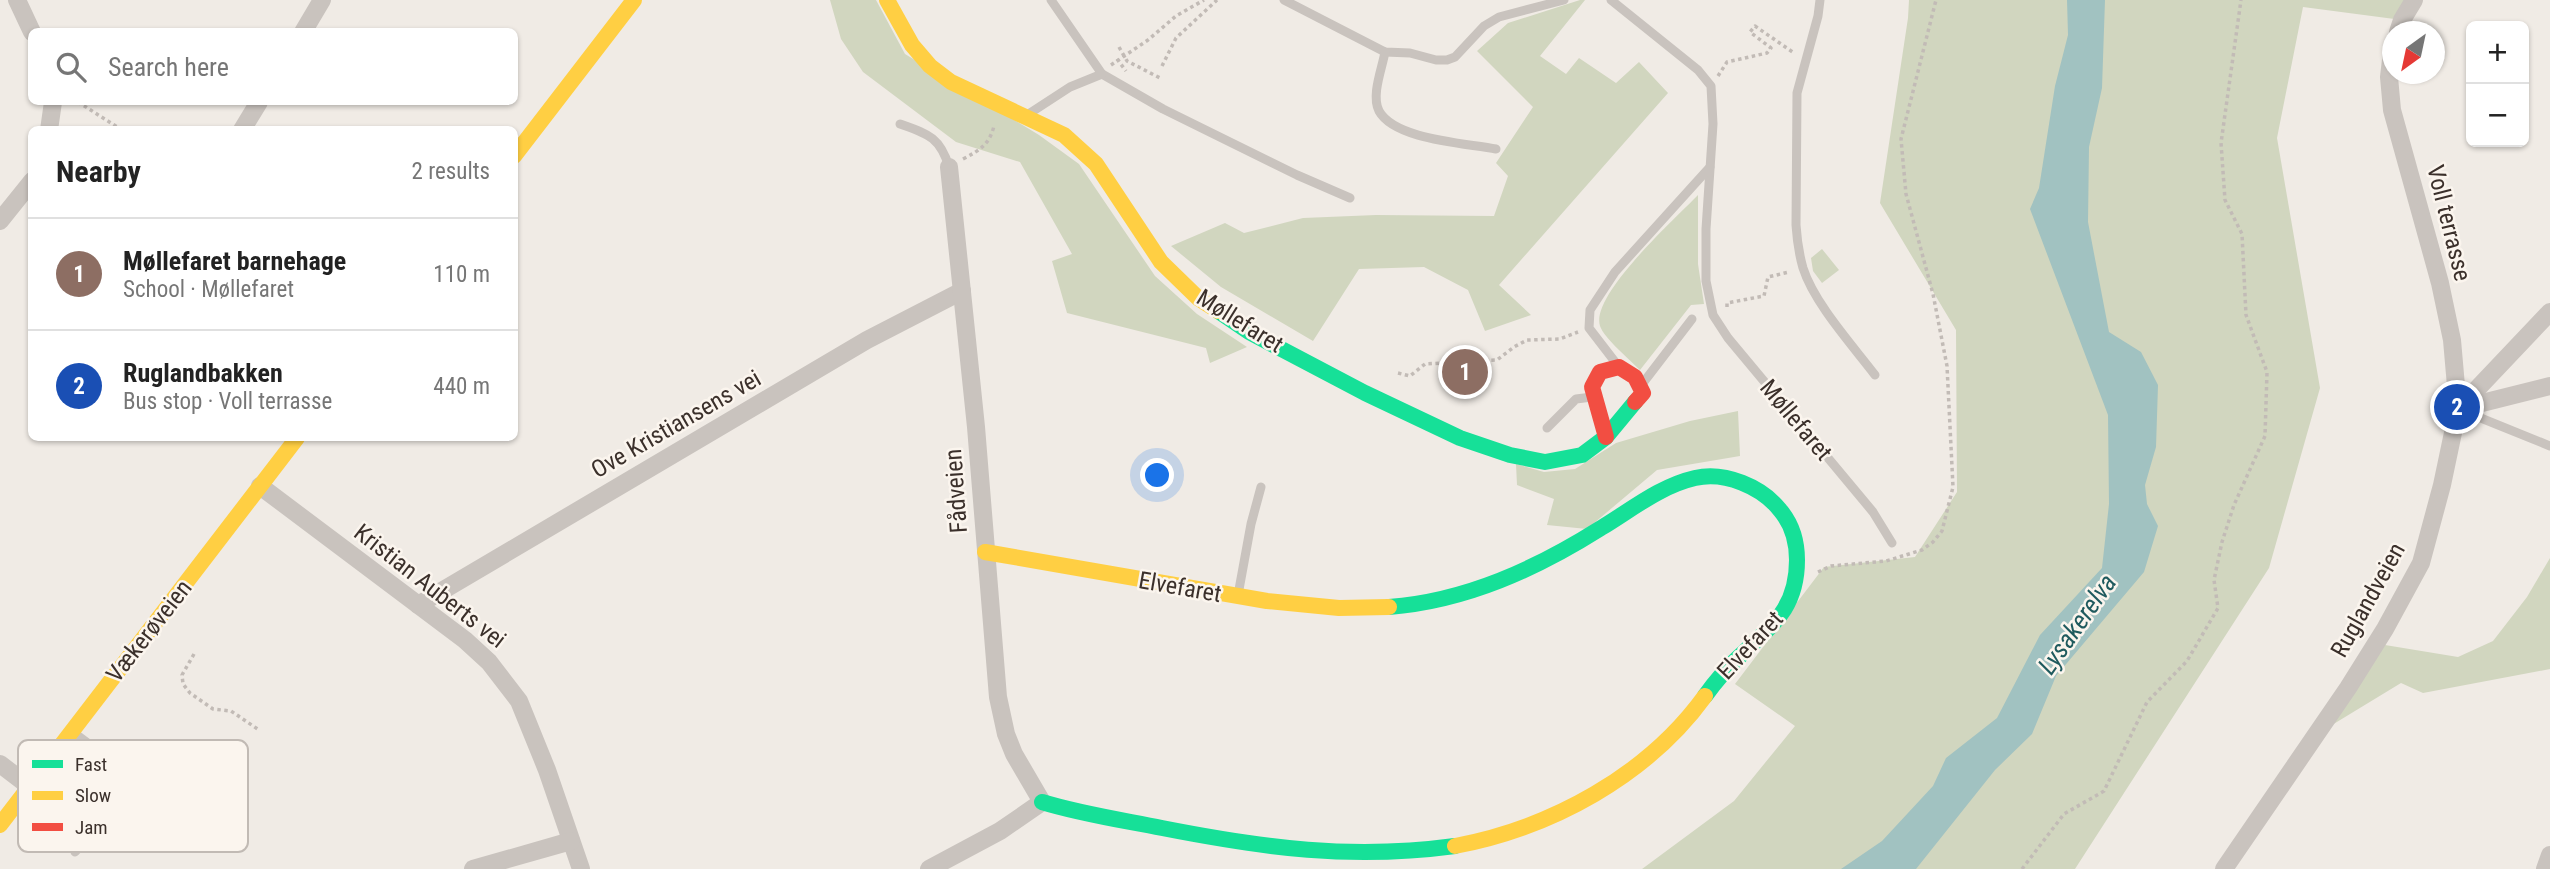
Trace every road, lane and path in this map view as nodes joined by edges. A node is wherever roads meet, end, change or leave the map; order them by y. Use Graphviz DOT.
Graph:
graph roads {
  1 [pos="17,0"];
  2 [pos="323,0"];
  3 [pos="634,0"];
  4 [pos="887,0"];
  5 [pos="1051,0"];
  6 [pos="1204,0"];
  7 [pos="1217,0"];
  8 [pos="1284,0"];
  9 [pos="1564,0"];
  10 [pos="1611,0"];
  11 [pos="1820,0"];
  12 [pos="1936,0"];
  13 [pos="2241,0"];
  14 [pos="2414,0"];
  15 [pos="2402,21"];
  16 [pos="30,28"];
  17 [pos="306,28"];
  18 [pos="1119,47"];
  19 [pos="1385,52"];
  20 [pos="1805,58"];
  21 [pos="1117,59"];
  22 [pos="1162,65"];
  23 [pos="1102,74"];
  24 [pos="1162,79"];
  25 [pos="2390,84"];
  26 [pos="1711,86"];
  27 [pos="53,105"];
  28 [pos="83,105"];
  29 [pos="257,105"];
  30 [pos="1000,105"];
  31 [pos="1026,116"];
  32 [pos="900,124"];
  33 [pos="50,126"];
  34 [pos="116,126"];
  35 [pos="244,126"];
  36 [pos="1496,149"];
  37 [pos="518,151"];
  38 [pos="949,167"];
  39 [pos="1710,167"];
  40 [pos="28,186"];
  41 [pos="1350,198"];
  42 [pos="0,221"];
  43 [pos="1804,271"];
  44 [pos="962,291"];
  45 [pos="2550,312"];
  46 [pos="1692,319"];
  47 [pos="1589,328"];
  48 [pos="1728,338"];
  49 [pos="1619,367"];
  50 [pos="1398,373"];
  51 [pos="1875,375"];
  52 [pos="1642,384"];
  53 [pos="2550,386"];
  54 [pos="1594,397"];
  55 [pos="2458,409"];
  56 [pos="1547,428"];
  57 [pos="1606,436"];
  58 [pos="295,441"];
  59 [pos="2550,446"];
  60 [pos="260,486"];
  61 [pos="1262,487"];
  62 [pos="1892,543"];
  63 [pos="985,552"];
  64 [pos="1796,580"];
  65 [pos="1238,597"];
  66 [pos="418,605"];
  67 [pos="194,654"];
  68 [pos="258,730"];
  69 [pos="71,731"];
  70 [pos="64,740"];
  71 [pos="83,740"];
  72 [pos="0,764"];
  73 [pos="18,778"];
  74 [pos="18,801"];
  75 [pos="1042,802"];
  76 [pos="0,825"];
  77 [pos="571,841"];
  78 [pos="2550,855"];
  79 [pos="473,869"];
  80 [pos="581,869"];
  81 [pos="929,869"];
  82 [pos="2022,869"];
  83 [pos="2224,869"];
  84 [pos="2545,869"];
  1 -- 16 [label="street"];
  2 -- 17 [label="street"];
  3 -- 37 [label="street"];
  4 -- 30 [label="street, Møllefaret"];
  5 -- 23 [label="lane"];
  6 -- 21 [label="path"];
  7 -- 22 [label="path"];
  8 -- 19 [label="lane"];
  9 -- 19 [label="lane"];
  10 -- 26 [label="lane"];
  11 -- 20 [label="lane"];
  12 -- 64 [label="path"];
  13 -- 82 [label="path"];
  14 -- 15 [label="street"];
  18 -- 24 [label="path, bridge"];
  19 -- 36 [label="lane"];
  20 -- 26 [label="path"];
  20 -- 43 [label="lane"];
  23 -- 31 [label="lane"];
  23 -- 41 [label="lane"];
  25 -- 55 [label="street, Voll terrasse"];
  26 -- 39 [label="lane, Møllefaret"];
  27 -- 33 [label="street"];
  28 -- 34 [label="path"];
  29 -- 35 [label="street"];
  30 -- 31 [label="street, Møllefaret"];
  30 -- 38 [label="path"];
  31 -- 57 [label="street, Møllefaret"];
  32 -- 38 [label="lane"];
  38 -- 44 [label="street, Fådveien"];
  39 -- 47 [label="lane"];
  39 -- 48 [label="lane, Møllefaret"];
  40 -- 42 [label="street"];
  43 -- 48 [label="path"];
  43 -- 51 [label="lane"];
  44 -- 63 [label="street, Fådveien"];
  44 -- 66 [label="street, Ove Kristiansens vei"];
  45 -- 55 [label="street"];
  46 -- 52 [label="lane"];
  47 -- 49 [label="lane"];
  47 -- 50 [label="path"];
  48 -- 62 [label="lane, Møllefaret"];
  49 -- 52 [label="street"];
  49 -- 54 [label="street"];
  52 -- 57 [label="street, Møllefaret"];
  53 -- 55 [label="street"];
  54 -- 56 [label="lane"];
  54 -- 57 [label="street"];
  55 -- 59 [label="lane"];
  55 -- 83 [label="street, Ruglandveien"];
  58 -- 60 [label="street, Vækerøveien"];
  60 -- 66 [label="street, Kristian Auberts vei"];
  60 -- 69 [label="street, Vækerøveien"];
  61 -- 65 [label="lane"];
  63 -- 65 [label="street, Elvefaret"];
  63 -- 75 [label="street, Fådveien"];
  64 -- 65 [label="street, Elvefaret"];
  64 -- 75 [label="street, Elvefaret"];
  66 -- 77 [label="street, Kristian Auberts vei"];
  67 -- 68 [label="path"];
  69 -- 70 [label="street, Vækerøveien"];
  69 -- 71 [label="lane"];
  72 -- 73 [label="street"];
  74 -- 76 [label="street, Vækerøveien"];
  75 -- 81 [label="street"];
  77 -- 79 [label="street"];
  77 -- 80 [label="street, Kristian Auberts vei"];
  78 -- 84 [label="street"];
}
